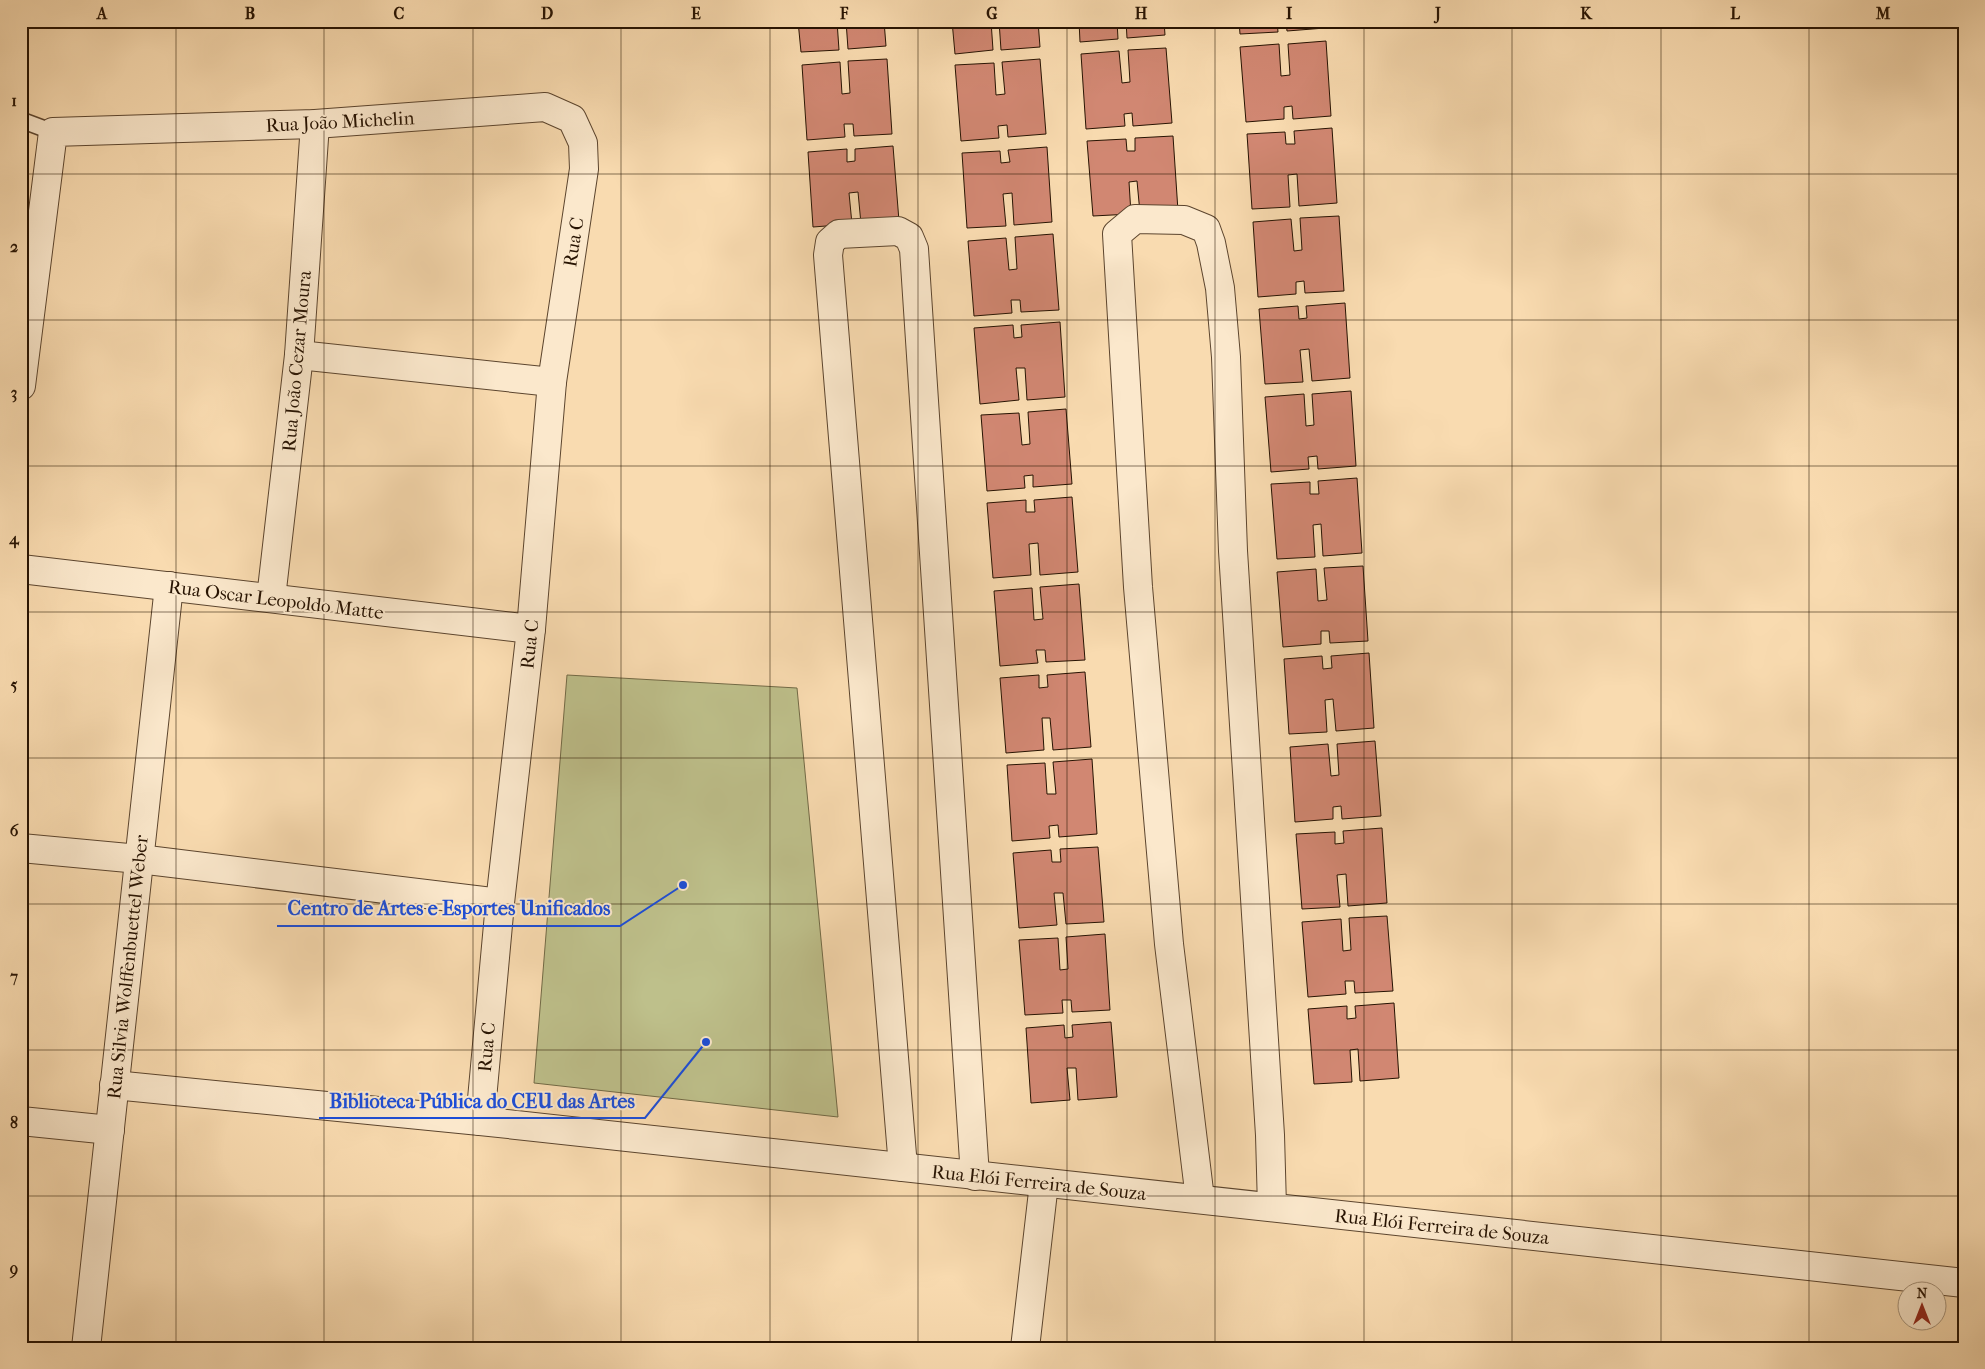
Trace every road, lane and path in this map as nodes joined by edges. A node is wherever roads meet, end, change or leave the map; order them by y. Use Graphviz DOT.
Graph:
graph roads {
  1 [pos="21,120"];
  2 [pos="315,124"];
  3 [pos="53,132"];
  4 [pos="584,169"];
  5 [pos="298,355"];
  6 [pos="552,382"];
  7 [pos="21,386"];
  8 [pos="21,569"];
  9 [pos="169,586"];
  10 [pos="270,598"];
  11 [pos="531,629"];
  12 [pos="21,848"];
  13 [pos="139,859"];
  14 [pos="500,903"];
  15 [pos="114,1085"];
  16 [pos="21,1121"];
  17 [pos="480,1121"];
  18 [pos="110,1130"];
  19 [pos="903,1167"];
  20 [pos="975,1176"];
  21 [pos="1044,1183"];
  22 [pos="1200,1199"];
  23 [pos="1272,1207"];
  24 [pos="1964,1284"];
  25 [pos="86,1348"];
  26 [pos="1025,1348"];
  1 -- 3 [label="lane"];
  2 -- 3 [label="street, Rua João Michelin"];
  2 -- 4 [label="street, Rua João Michelin"];
  2 -- 5 [label="street, Rua João Cezar Moura"];
  3 -- 7 [label="street"];
  4 -- 6 [label="street, Rua C"];
  5 -- 6 [label="street"];
  5 -- 10 [label="street, Rua João Cezar Moura"];
  6 -- 11 [label="street, Rua C"];
  8 -- 9 [label="street, Rua Oscar Leopoldo Matte"];
  9 -- 10 [label="street, Rua Oscar Leopoldo Matte"];
  9 -- 13 [label="street, Rua Silvia Wolffenbuettel Weber"];
  10 -- 11 [label="street, Rua Oscar Leopoldo Matte"];
  11 -- 14 [label="street, Rua C"];
  12 -- 13 [label="street"];
  13 -- 14 [label="street"];
  13 -- 15 [label="street, Rua Silvia Wolffenbuettel Weber"];
  14 -- 17 [label="street, Rua C"];
  15 -- 17 [label="street, Rua Elói Ferreira de Souza"];
  15 -- 18 [label="street, Rua Silvia Wolffenbuettel Weber"];
  16 -- 18 [label="street"];
  17 -- 19 [label="street, Rua Elói Ferreira de Souza"];
  18 -- 25 [label="street, Rua Silvia Wolffenbuettel Weber"];
  19 -- 20 [label="street, Rua Elói Ferreira de Souza"];
  19 -- 20 [label="street"];
  20 -- 21 [label="street, Rua Elói Ferreira de Souza"];
  21 -- 22 [label="street, Rua Elói Ferreira de Souza"];
  21 -- 26 [label="street"];
  22 -- 23 [label="street, Rua Elói Ferreira de Souza"];
  22 -- 23 [label="street"];
  23 -- 24 [label="street, Rua Elói Ferreira de Souza"];
}
